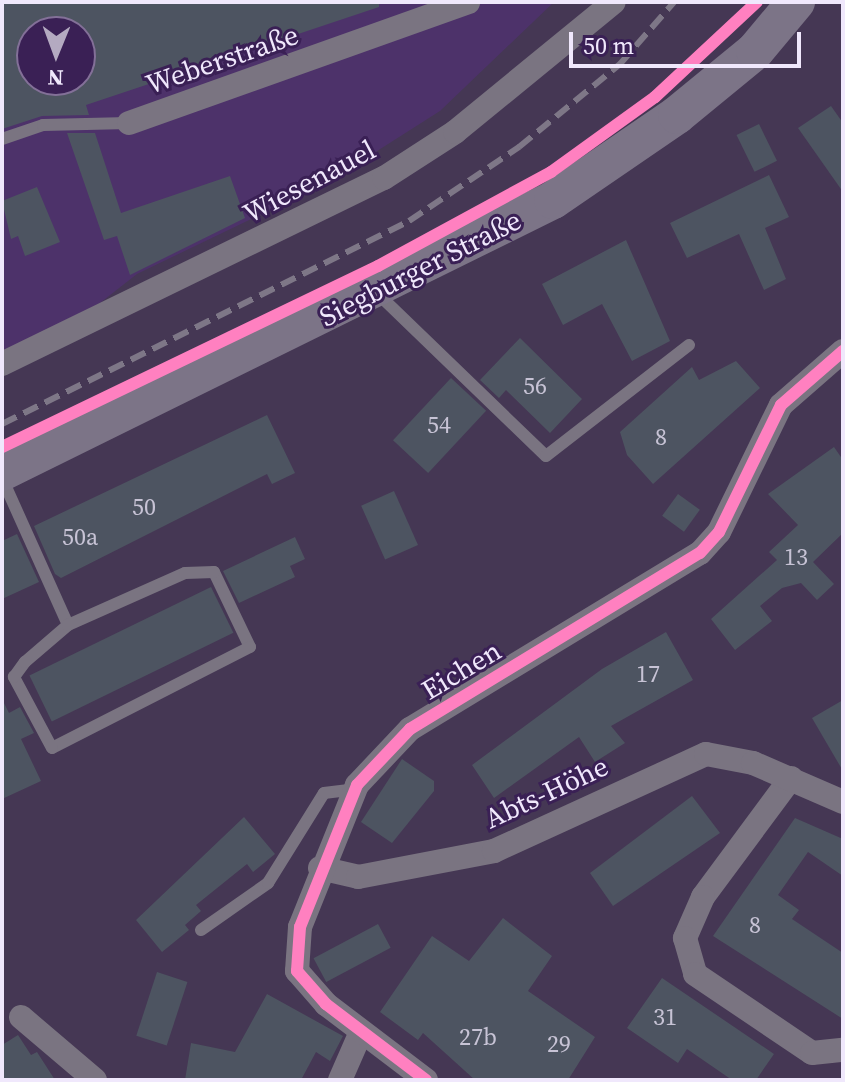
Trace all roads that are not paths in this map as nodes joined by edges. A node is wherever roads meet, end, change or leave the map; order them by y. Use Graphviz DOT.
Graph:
graph roads {
  1 [pos="468,2"];
  2 [pos="614,2"];
  3 [pos="796,2"];
  4 [pos="129,123"];
  5 [pos="2,139"];
  6 [pos="376,292"];
  7 [pos="689,345"];
  8 [pos="843,351"];
  9 [pos="2,364"];
  10 [pos="2,475"];
  11 [pos="68,625"];
  12 [pos="791,778"];
  13 [pos="355,789"];
  14 [pos="843,802"];
  15 [pos="320,868"];
  16 [pos="201,930"];
  17 [pos="21,1017"];
  18 [pos="361,1032"];
  19 [pos="843,1050"];
  20 [pos="95,1080"];
  21 [pos="340,1080"];
  22 [pos="426,1080"];
  1 -- 4 [label="street, Weberstraße"];
  2 -- 9 [label="street, Wiesenauel"];
  3 -- 6 [label="main road, Siegburger Straße"];
  4 -- 5 [label="lane"];
  6 -- 7 [label="lane"];
  6 -- 10 [label="main road, Siegburger Straße"];
  8 -- 13 [label="street, Eichen"];
  10 -- 11 [label="lane"];
  11 -- 11 [label="lane"];
  12 -- 14 [label="street, Abts-Höhe"];
  12 -- 15 [label="street, Abts-Höhe"];
  12 -- 19 [label="street"];
  13 -- 15 [label="street, Eichen"];
  13 -- 16 [label="lane"];
  15 -- 18 [label="street, Eichen"];
  17 -- 20 [label="street"];
  18 -- 21 [label="street"];
  18 -- 22 [label="street, Eichen"];
}
